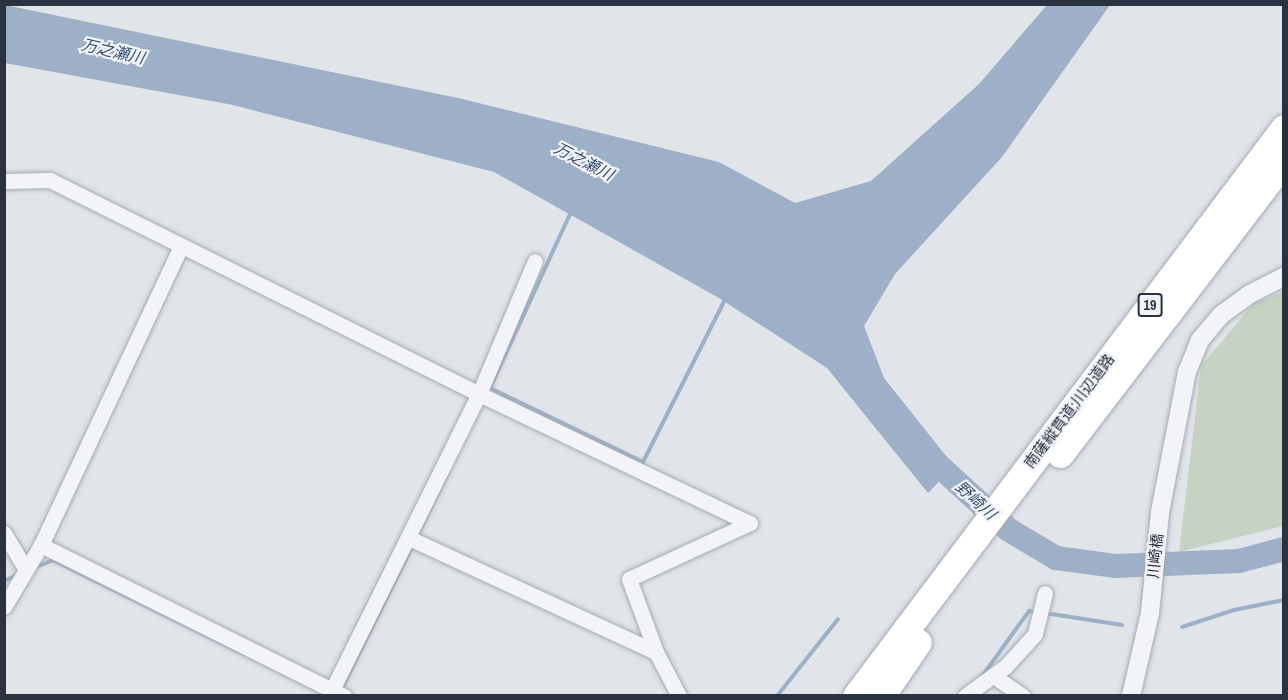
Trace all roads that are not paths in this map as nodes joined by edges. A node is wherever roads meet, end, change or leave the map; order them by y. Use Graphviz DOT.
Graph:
graph roads {
  1 [pos="1284,128"];
  2 [pos="1284,161"];
  3 [pos="4,181"];
  4 [pos="181,246"];
  5 [pos="535,261"];
  6 [pos="1284,277"];
  7 [pos="479,394"];
  8 [pos="1023,487"];
  9 [pos="4,533"];
  10 [pos="413,540"];
  11 [pos="41,545"];
  12 [pos="23,572"];
  13 [pos="1045,593"];
  14 [pos="4,607"];
  15 [pos="925,617"];
  16 [pos="656,652"];
  17 [pos="994,676"];
  18 [pos="335,694"];
  19 [pos="679,696"];
  20 [pos="846,696"];
  21 [pos="856,696"];
  22 [pos="876,696"];
  23 [pos="881,696"];
  24 [pos="965,696"];
  25 [pos="1023,696"];
  26 [pos="1131,696"];
  1 -- 8 [label="highway, 南薩縦貫道;川辺道路 / 19"];
  2 -- 8 [label="highway, 南薩縦貫道;川辺道路 / 19"];
  3 -- 4 [label="street"];
  4 -- 7 [label="street"];
  4 -- 11 [label="street"];
  5 -- 7 [label="street"];
  6 -- 26 [label="street, 川崎橋"];
  7 -- 10 [label="street"];
  7 -- 16 [label="street"];
  8 -- 15 [label="highway, 南薩縦貫道;川辺道路 / 19"];
  9 -- 12 [label="street"];
  10 -- 16 [label="street"];
  10 -- 18 [label="street"];
  11 -- 12 [label="street"];
  11 -- 18 [label="street"];
  12 -- 14 [label="street"];
  13 -- 17 [label="street"];
  15 -- 20 [label="highway, 19"];
  15 -- 21 [label="highway, 南薩縦貫道;川辺道路 / 19"];
  15 -- 22 [label="highway, 南薩縦貫道;川辺道路 / 19"];
  15 -- 23 [label="highway, 19"];
  16 -- 19 [label="street"];
  17 -- 24 [label="street"];
  17 -- 25 [label="street"];
}
